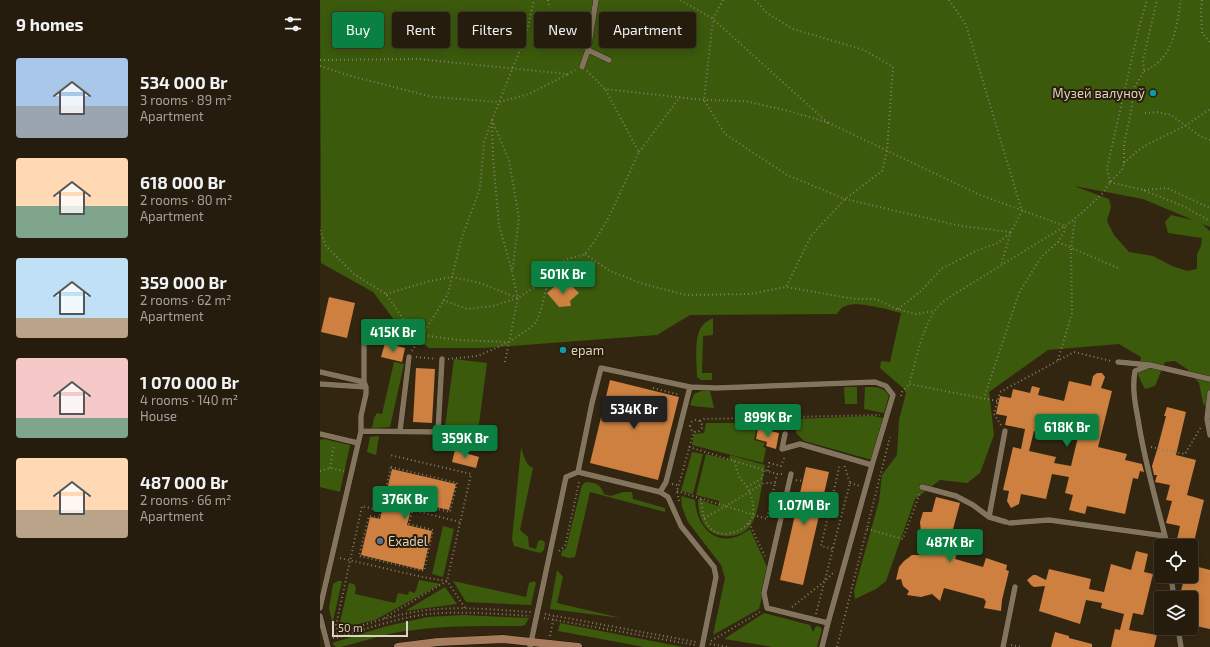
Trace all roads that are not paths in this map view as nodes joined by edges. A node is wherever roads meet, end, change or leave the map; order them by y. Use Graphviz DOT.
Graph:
graph roads {
  1 [pos="596,0"];
  2 [pos="588,50"];
  3 [pos="609,60"];
  4 [pos="582,67"];
  5 [pos="364,322"];
  6 [pos="409,356"];
  7 [pos="442,359"];
  8 [pos="1118,362"];
  9 [pos="1150,365"];
  10 [pos="320,372"];
  11 [pos="1210,380"];
  12 [pos="320,384"];
  13 [pos="365,384"];
  14 [pos="690,387"];
  15 [pos="1210,393"];
  16 [pos="361,431"];
  17 [pos="400,431"];
  18 [pos="1005,431"];
  19 [pos="320,434"];
  20 [pos="785,434"];
  21 [pos="1210,435"];
  22 [pos="358,443"];
  23 [pos="872,466"];
  24 [pos="578,472"];
  25 [pos="791,474"];
  26 [pos="922,487"];
  27 [pos="660,492"];
  28 [pos="989,517"];
  29 [pos="1165,536"];
  30 [pos="1166,539"];
  31 [pos="1016,587"];
  32 [pos="322,594"];
  33 [pos="320,608"];
  34 [pos="320,616"];
  35 [pos="828,623"];
  36 [pos="1179,635"];
  37 [pos="531,644"];
  38 [pos="702,646"];
  39 [pos="328,647"];
  40 [pos="398,647"];
  41 [pos="578,647"];
  42 [pos="822,647"];
  43 [pos="1003,647"];
  44 [pos="1181,647"];
  1 -- 2 [label="lane"];
  2 -- 3 [label="lane"];
  2 -- 4 [label="lane"];
  5 -- 13 [label="lane"];
  6 -- 17 [label="lane"];
  7 -- 17 [label="lane"];
  8 -- 9 [label="lane"];
  9 -- 11 [label="lane"];
  9 -- 29 [label="lane"];
  10 -- 13 [label="lane"];
  12 -- 13 [label="lane"];
  13 -- 16 [label="lane"];
  14 -- 23 [label="lane"];
  14 -- 24 [label="lane"];
  14 -- 27 [label="lane"];
  15 -- 21 [label="lane"];
  16 -- 17 [label="lane"];
  16 -- 22 [label="lane"];
  18 -- 28 [label="lane"];
  19 -- 22 [label="lane"];
  20 -- 23 [label="lane"];
  22 -- 32 [label="lane"];
  23 -- 35 [label="lane"];
  24 -- 27 [label="lane"];
  24 -- 37 [label="lane"];
  25 -- 35 [label="lane"];
  26 -- 28 [label="lane"];
  27 -- 38 [label="lane"];
  28 -- 29 [label="lane"];
  29 -- 30 [label="lane"];
  31 -- 43 [label="lane"];
  32 -- 33 [label="lane"];
  34 -- 39 [label="lane"];
  35 -- 42 [label="lane"];
  36 -- 44 [label="lane"];
  37 -- 40 [label="main road"];
  37 -- 41 [label="main road"];
}
